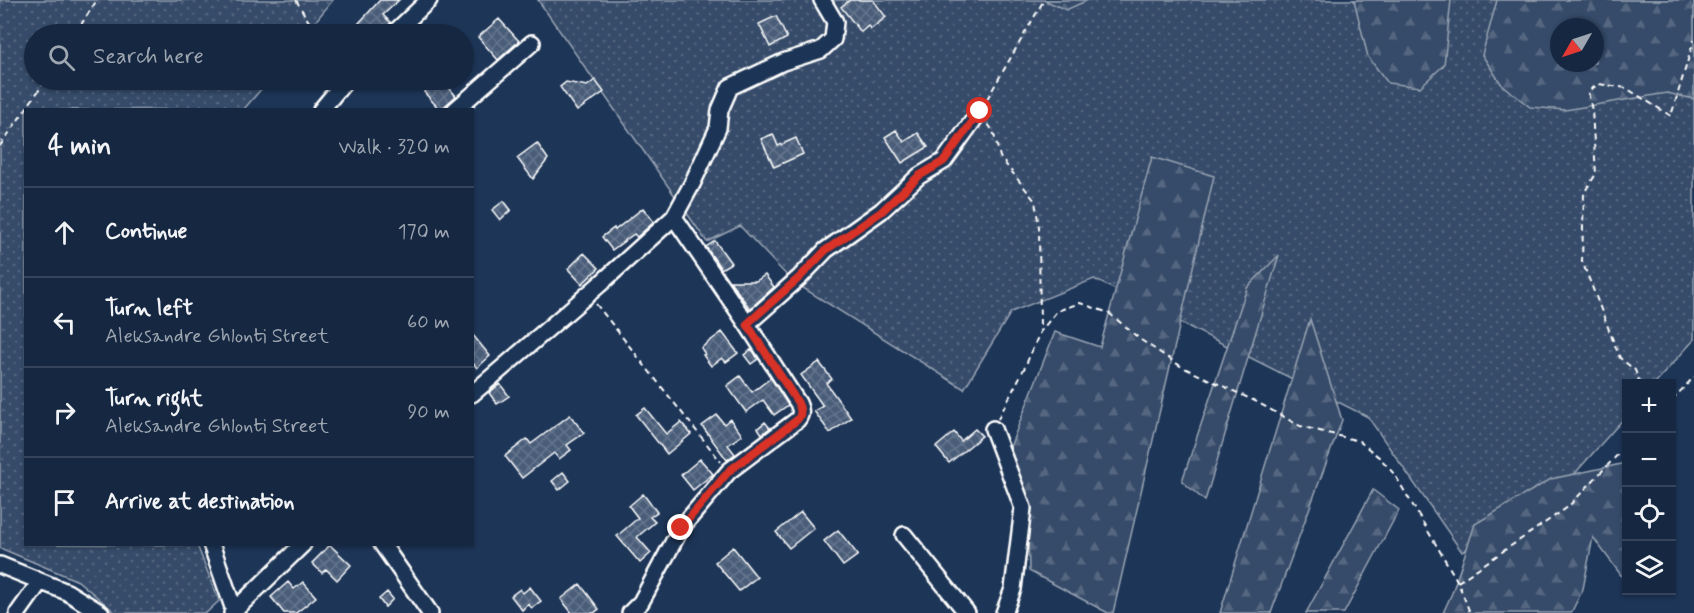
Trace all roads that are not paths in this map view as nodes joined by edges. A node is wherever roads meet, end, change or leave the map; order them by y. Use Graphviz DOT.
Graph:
graph roads {
  1 [pos="429,0"];
  2 [pos="822,0"];
  3 [pos="404,24"];
  4 [pos="532,43"];
  5 [pos="338,90"];
  6 [pos="323,108"];
  7 [pos="457,108"];
  8 [pos="980,111"];
  9 [pos="674,217"];
  10 [pos="747,324"];
  11 [pos="474,392"];
  12 [pos="993,429"];
  13 [pos="904,535"];
  14 [pos="212,546"];
  15 [pos="301,546"];
  16 [pos="383,546"];
  17 [pos="0,566"];
  18 [pos="40,582"];
  19 [pos="233,612"];
  20 [pos="18,613"];
  21 [pos="101,613"];
  22 [pos="430,613"];
  23 [pos="630,613"];
  24 [pos="967,613"];
  25 [pos="1004,613"];
  1 -- 3 [label="street"];
  2 -- 9 [label="street"];
  4 -- 7 [label="street"];
  5 -- 6 [label="street"];
  8 -- 10 [label="street"];
  9 -- 10 [label="street"];
  9 -- 11 [label="street"];
  10 -- 23 [label="street"];
  12 -- 25 [label="street"];
  13 -- 24 [label="street"];
  14 -- 19 [label="street"];
  15 -- 19 [label="street"];
  16 -- 22 [label="street"];
  17 -- 18 [label="street"];
  18 -- 20 [label="street"];
  18 -- 21 [label="street"];
}
